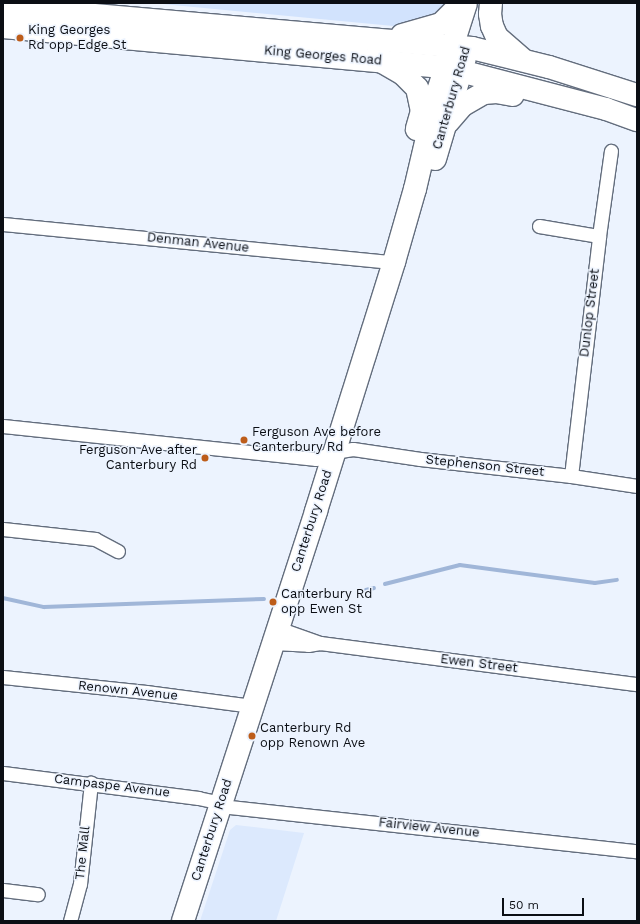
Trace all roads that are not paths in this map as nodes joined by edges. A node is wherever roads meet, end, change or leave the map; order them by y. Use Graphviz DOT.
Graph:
graph roads {
  1 [pos="462,3"];
  2 [pos="466,3"];
  3 [pos="481,3"];
  4 [pos="491,3"];
  5 [pos="3,7"];
  6 [pos="3,27"];
  7 [pos="385,40"];
  8 [pos="459,47"];
  9 [pos="523,60"];
  10 [pos="381,61"];
  11 [pos="454,69"];
  12 [pos="637,95"];
  13 [pos="568,98"];
  14 [pos="637,120"];
  15 [pos="446,124"];
  16 [pos="611,151"];
  17 [pos="415,189"];
  18 [pos="3,224"];
  19 [pos="539,226"];
  20 [pos="599,236"];
  21 [pos="394,262"];
  22 [pos="3,426"];
  23 [pos="334,452"];
  24 [pos="571,476"];
  25 [pos="637,486"];
  26 [pos="3,530"];
  27 [pos="118,551"];
  28 [pos="276,635"];
  29 [pos="3,677"];
  30 [pos="637,684"];
  31 [pos="252,706"];
  32 [pos="3,773"];
  33 [pos="91,783"];
  34 [pos="220,805"];
  35 [pos="637,851"];
  36 [pos="3,890"];
  37 [pos="38,894"];
  38 [pos="70,921"];
  39 [pos="183,921"];
  1 -- 7 [label="highway"];
  2 -- 8 [label="highway, Canterbury Road"];
  3 -- 8 [label="highway, Canterbury Road"];
  4 -- 9 [label="highway"];
  5 -- 7 [label="highway, King Georges Road"];
  6 -- 10 [label="highway, King Georges Road"];
  7 -- 8 [label="highway, King Georges Road"];
  8 -- 9 [label="highway, King Georges Road"];
  8 -- 11 [label="highway, Canterbury Road"];
  9 -- 12 [label="highway, King Georges Road"];
  10 -- 11 [label="highway, King Georges Road"];
  10 -- 17 [label="highway"];
  11 -- 13 [label="highway, King Georges Road"];
  11 -- 15 [label="highway, Canterbury Road"];
  11 -- 17 [label="highway, Canterbury Road"];
  13 -- 14 [label="highway, King Georges Road"];
  13 -- 15 [label="highway"];
  15 -- 17 [label="highway, Canterbury Road"];
  16 -- 20 [label="street, Dunlop Street"];
  17 -- 21 [label="highway, Canterbury Road"];
  18 -- 21 [label="street, Denman Avenue"];
  19 -- 20 [label="street"];
  20 -- 24 [label="street, Dunlop Street"];
  21 -- 23 [label="highway, Canterbury Road"];
  22 -- 23 [label="street, Stephenson Street"];
  23 -- 24 [label="street, Stephenson Street"];
  23 -- 28 [label="highway, Canterbury Road"];
  24 -- 25 [label="street, Stephenson Street"];
  26 -- 27 [label="street"];
  28 -- 30 [label="street, Ewen Street"];
  28 -- 31 [label="highway, Canterbury Road"];
  29 -- 31 [label="street, Renown Avenue"];
  31 -- 34 [label="highway, Canterbury Road"];
  32 -- 33 [label="street, Campaspe Avenue"];
  33 -- 34 [label="street, Campaspe Avenue"];
  33 -- 38 [label="street, The Mall"];
  34 -- 35 [label="street, Fairview Avenue"];
  34 -- 39 [label="highway, Canterbury Road"];
  36 -- 37 [label="street"];
}
